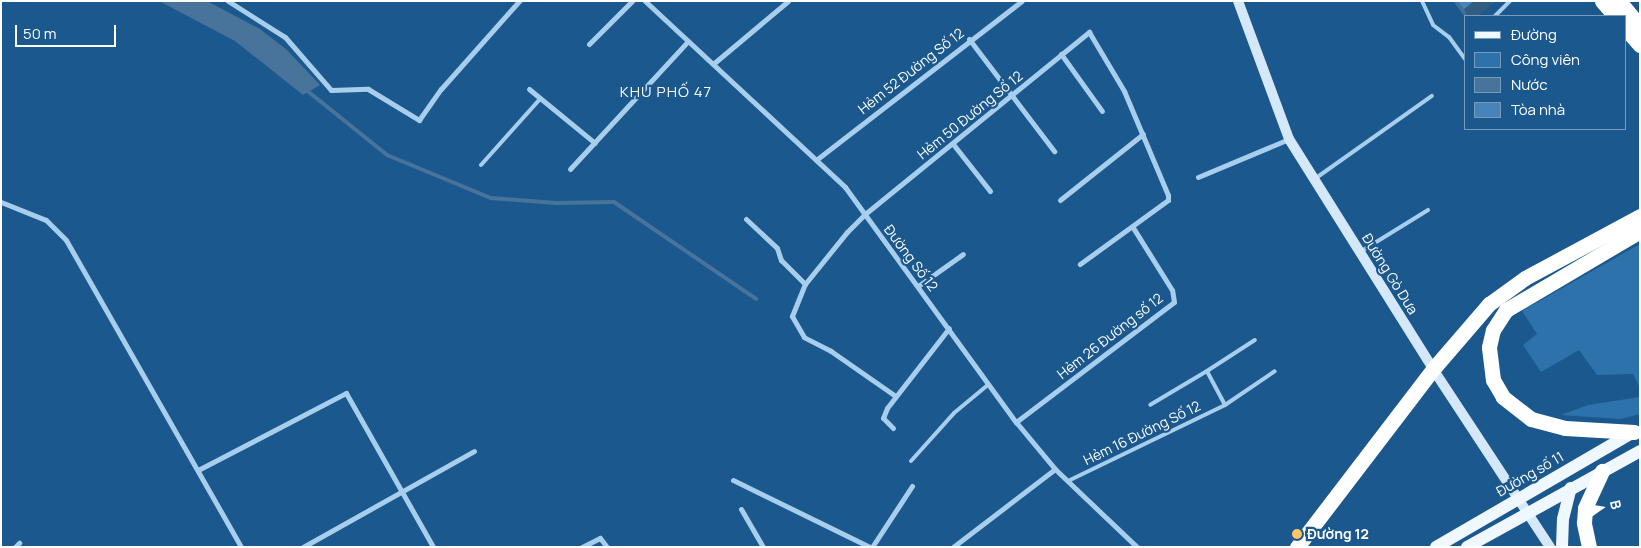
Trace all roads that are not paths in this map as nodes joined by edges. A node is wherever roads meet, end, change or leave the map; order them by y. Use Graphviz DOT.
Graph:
graph roads {
  1 [pos="228,1"];
  2 [pos="520,1"];
  3 [pos="632,1"];
  4 [pos="646,1"];
  5 [pos="788,1"];
  6 [pos="1022,1"];
  7 [pos="1238,1"];
  8 [pos="1422,1"];
  9 [pos="1510,1"];
  10 [pos="1602,1"];
  11 [pos="1619,1"];
  12 [pos="1496,15"];
  13 [pos="1614,15"];
  14 [pos="1640,26"];
  15 [pos="1626,29"];
  16 [pos="969,39"];
  17 [pos="688,41"];
  18 [pos="588,44"];
  19 [pos="1640,46"];
  20 [pos="1061,54"];
  21 [pos="1464,58"];
  22 [pos="713,64"];
  23 [pos="529,90"];
  24 [pos="1014,95"];
  25 [pos="1432,96"];
  26 [pos="540,99"];
  27 [pos="1102,111"];
  28 [pos="1143,134"];
  29 [pos="1289,140"];
  30 [pos="595,142"];
  31 [pos="953,144"];
  32 [pos="1054,150"];
  33 [pos="816,160"];
  34 [pos="481,165"];
  35 [pos="570,170"];
  36 [pos="1198,177"];
  37 [pos="1314,180"];
  38 [pos="990,191"];
  39 [pos="1060,200"];
  40 [pos="1,202"];
  41 [pos="1428,210"];
  42 [pos="865,214"];
  43 [pos="1640,216"];
  44 [pos="746,219"];
  45 [pos="1132,226"];
  46 [pos="1640,231"];
  47 [pos="1360,252"];
  48 [pos="963,254"];
  49 [pos="1080,264"];
  50 [pos="805,284"];
  51 [pos="918,286"];
  52 [pos="949,328"];
  53 [pos="1256,340"];
  54 [pos="1433,369"];
  55 [pos="1207,371"];
  56 [pos="1275,371"];
  57 [pos="989,384"];
  58 [pos="894,395"];
  59 [pos="1150,405"];
  60 [pos="1225,405"];
  61 [pos="1016,422"];
  62 [pos="893,428"];
  63 [pos="1637,430"];
  64 [pos="474,451"];
  65 [pos="1640,451"];
  66 [pos="911,461"];
  67 [pos="1055,469"];
  68 [pos="198,470"];
  69 [pos="1602,471"];
  70 [pos="733,480"];
  71 [pos="1068,481"];
  72 [pos="912,486"];
  73 [pos="1572,488"];
  74 [pos="401,493"];
  75 [pos="1517,498"];
  76 [pos="741,510"];
  77 [pos="1527,513"];
  78 [pos="241,547"];
  79 [pos="303,547"];
  80 [pos="433,547"];
  81 [pos="582,547"];
  82 [pos="607,547"];
  83 [pos="763,547"];
  84 [pos="871,547"];
  85 [pos="953,547"];
  86 [pos="1137,547"];
  87 [pos="1297,547"];
  88 [pos="1436,547"];
  89 [pos="1467,547"];
  90 [pos="1550,547"];
  91 [pos="1562,547"];
  92 [pos="1589,547"];
  1 -- 2 [label="street"];
  3 -- 18 [label="street"];
  4 -- 17 [label="street, Đường Số 12"];
  5 -- 22 [label="street"];
  6 -- 16 [label="street, Hẻm 52 Đường Số 12"];
  7 -- 29 [label="street, Đường Gò Dưa"];
  8 -- 21 [label="lane"];
  9 -- 12 [label="lane"];
  10 -- 13 [label="highway"];
  11 -- 14 [label="highway"];
  15 -- 19 [label="highway"];
  16 -- 24 [label="street"];
  16 -- 33 [label="street, Hẻm 52 Đường Số 12"];
  17 -- 22 [label="street, Đường Số 12"];
  17 -- 30 [label="street"];
  20 -- 24 [label="street, Hẻm 50 Đường Số 12"];
  20 -- 27 [label="street"];
  20 -- 28 [label="street, Hẻm 50 Đường Số 12"];
  22 -- 33 [label="street, Đường Số 12"];
  23 -- 26 [label="street"];
  24 -- 31 [label="street, Hẻm 50 Đường Số 12"];
  24 -- 32 [label="street"];
  25 -- 37 [label="lane"];
  26 -- 30 [label="street"];
  26 -- 34 [label="lane"];
  28 -- 39 [label="street"];
  28 -- 45 [label="street"];
  29 -- 36 [label="street"];
  29 -- 37 [label="street, Đường Gò Dưa"];
  30 -- 35 [label="street"];
  31 -- 38 [label="street"];
  31 -- 42 [label="street, Hẻm 50 Đường Số 12"];
  33 -- 42 [label="street, Đường Số 12"];
  37 -- 47 [label="street, Đường Gò Dưa"];
  40 -- 68 [label="street"];
  41 -- 47 [label="lane"];
  42 -- 50 [label="street, Hẻm 50 Đường Số 12"];
  42 -- 51 [label="street, Đường Số 12"];
  43 -- 54 [label="highway"];
  44 -- 50 [label="street"];
  45 -- 49 [label="street"];
  45 -- 61 [label="street, Hẻm 26 Đường số 12"];
  46 -- 63 [label="highway"];
  47 -- 54 [label="street, Đường Gò Dưa"];
  48 -- 51 [label="street"];
  50 -- 58 [label="street, Hẻm 50 Đường Số 12"];
  51 -- 52 [label="street, Đường Số 12"];
  52 -- 57 [label="street, Đường Số 12"];
  52 -- 58 [label="street"];
  53 -- 55 [label="lane, Hẻm 16 Đường Số 12"];
  54 -- 75 [label="street, Đường Gò Dưa"];
  54 -- 87 [label="highway"];
  55 -- 59 [label="lane, Hẻm 16 Đường Số 12"];
  55 -- 60 [label="lane"];
  56 -- 60 [label="lane, Hẻm 16 Đường Số 12"];
  57 -- 61 [label="street, Đường Số 12"];
  57 -- 66 [label="lane"];
  58 -- 62 [label="street"];
  60 -- 71 [label="lane, Hẻm 16 Đường Số 12"];
  61 -- 67 [label="street, Đường Số 12"];
  63 -- 75 [label="main road, Đường số 11"];
  64 -- 74 [label="street"];
  65 -- 69 [label="main road"];
  67 -- 71 [label="street, Đường Số 12"];
  67 -- 85 [label="street"];
  68 -- 74 [label="street"];
  68 -- 78 [label="street"];
  69 -- 73 [label="main road"];
  69 -- 92 [label="highway"];
  70 -- 84 [label="street"];
  71 -- 86 [label="street, Đường Số 12"];
  72 -- 84 [label="street"];
  73 -- 77 [label="main road"];
  73 -- 91 [label="main road"];
  74 -- 79 [label="street"];
  74 -- 80 [label="street"];
  75 -- 77 [label="street, Đường Gò Dưa"];
  75 -- 88 [label="main road, Đường số 11"];
  76 -- 83 [label="street"];
  77 -- 89 [label="main road"];
  77 -- 90 [label="street, Đường Gò Dưa"];
  81 -- 82 [label="street"];
}
